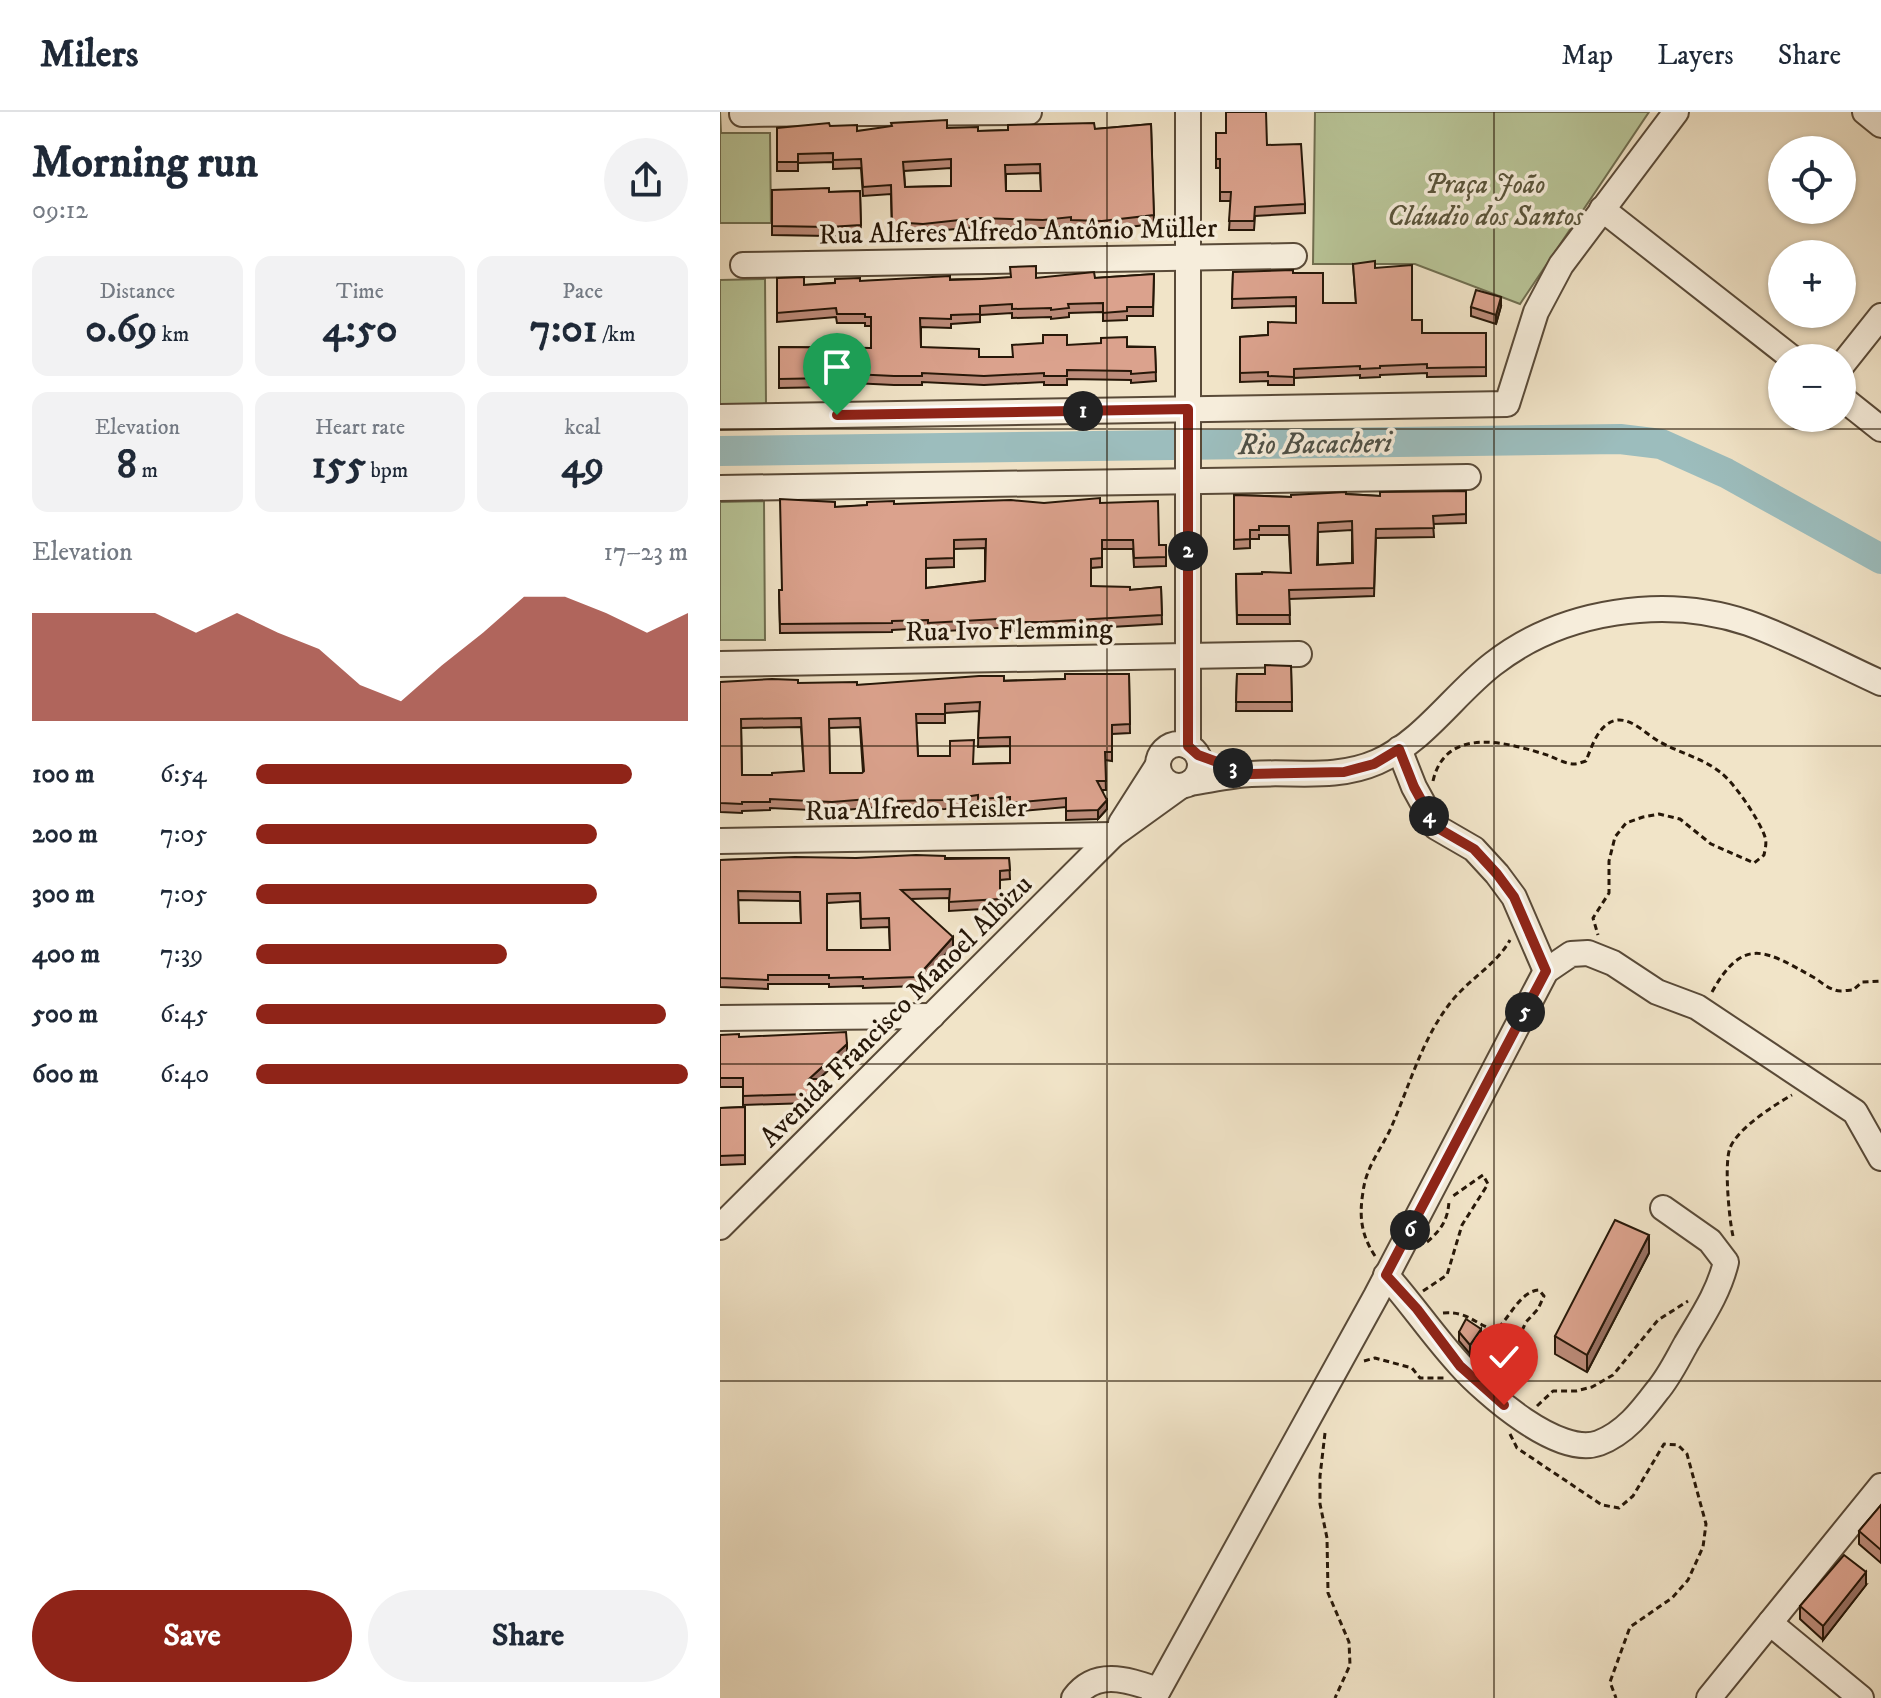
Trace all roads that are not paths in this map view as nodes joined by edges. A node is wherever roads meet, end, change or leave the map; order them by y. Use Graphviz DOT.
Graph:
graph roads {
  1 [pos="1029,112"];
  2 [pos="1188,112"];
  3 [pos="1676,112"];
  4 [pos="1865,112"];
  5 [pos="742,114"];
  6 [pos="1881,125"];
  7 [pos="1602,209"];
  8 [pos="1294,256"];
  9 [pos="1188,258"];
  10 [pos="743,265"];
  11 [pos="1881,316"];
  12 [pos="1774,344"];
  13 [pos="1856,347"];
  14 [pos="1856,409"];
  15 [pos="1188,414"];
  16 [pos="720,417"];
  17 [pos="1881,429"];
  18 [pos="1188,474"];
  19 [pos="1468,477"];
  20 [pos="720,488"];
  21 [pos="1299,654"];
  22 [pos="1188,656"];
  23 [pos="720,664"];
  24 [pos="1881,683"];
  25 [pos="1399,749"];
  26 [pos="1177,754"];
  27 [pos="1250,774"];
  28 [pos="1186,784"];
  29 [pos="1113,835"];
  30 [pos="720,841"];
  31 [pos="1546,971"];
  32 [pos="932,1016"];
  33 [pos="720,1018"];
  34 [pos="1881,1158"];
  35 [pos="720,1197"];
  36 [pos="751,1197"];
  37 [pos="1663,1208"];
  38 [pos="720,1227"];
  39 [pos="1386,1275"];
  40 [pos="1881,1486"];
  41 [pos="1770,1623"];
  42 [pos="1156,1694"];
  43 [pos="1074,1698"];
  44 [pos="1709,1698"];
  45 [pos="1861,1698"];
  1 -- 5 [label="street"];
  2 -- 9 [label="street"];
  3 -- 7 [label="street"];
  4 -- 6 [label="street"];
  7 -- 12 [label="street"];
  7 -- 15 [label="street"];
  8 -- 9 [label="street, Rua Alferes Alfredo Antônio Müller"];
  9 -- 10 [label="street, Rua Alferes Alfredo Antônio Müller"];
  9 -- 15 [label="street"];
  11 -- 13 [label="street"];
  14 -- 17 [label="street"];
  15 -- 16 [label="street"];
  15 -- 18 [label="street"];
  18 -- 19 [label="street"];
  18 -- 20 [label="street"];
  18 -- 22 [label="street"];
  21 -- 22 [label="street, Rua Ivo Flemming"];
  22 -- 23 [label="street, Rua Ivo Flemming"];
  22 -- 26 [label="street"];
  24 -- 25 [label="street"];
  25 -- 27 [label="street"];
  25 -- 31 [label="street"];
  26 -- 27 [label="street"];
  26 -- 28 [label="street"];
  26 -- 28 [label="street"];
  26 -- 29 [label="street, Avenida Francisco Manoel Albizu"];
  27 -- 28 [label="street"];
  28 -- 29 [label="street, Avenida Francisco Manoel Albizu"];
  29 -- 30 [label="street, Rua Alfredo Heisler"];
  29 -- 32 [label="street, Avenida Francisco Manoel Albizu"];
  31 -- 34 [label="street"];
  31 -- 39 [label="street"];
  32 -- 33 [label="street"];
  32 -- 36 [label="street, Avenida Francisco Manoel Albizu"];
  35 -- 36 [label="street"];
  36 -- 38 [label="street, Avenida Francisco Manoel Albizu"];
  37 -- 39 [label="street"];
  39 -- 42 [label="street"];
  40 -- 41 [label="street"];
  41 -- 44 [label="street"];
  41 -- 45 [label="street"];
  42 -- 43 [label="street"];
}
